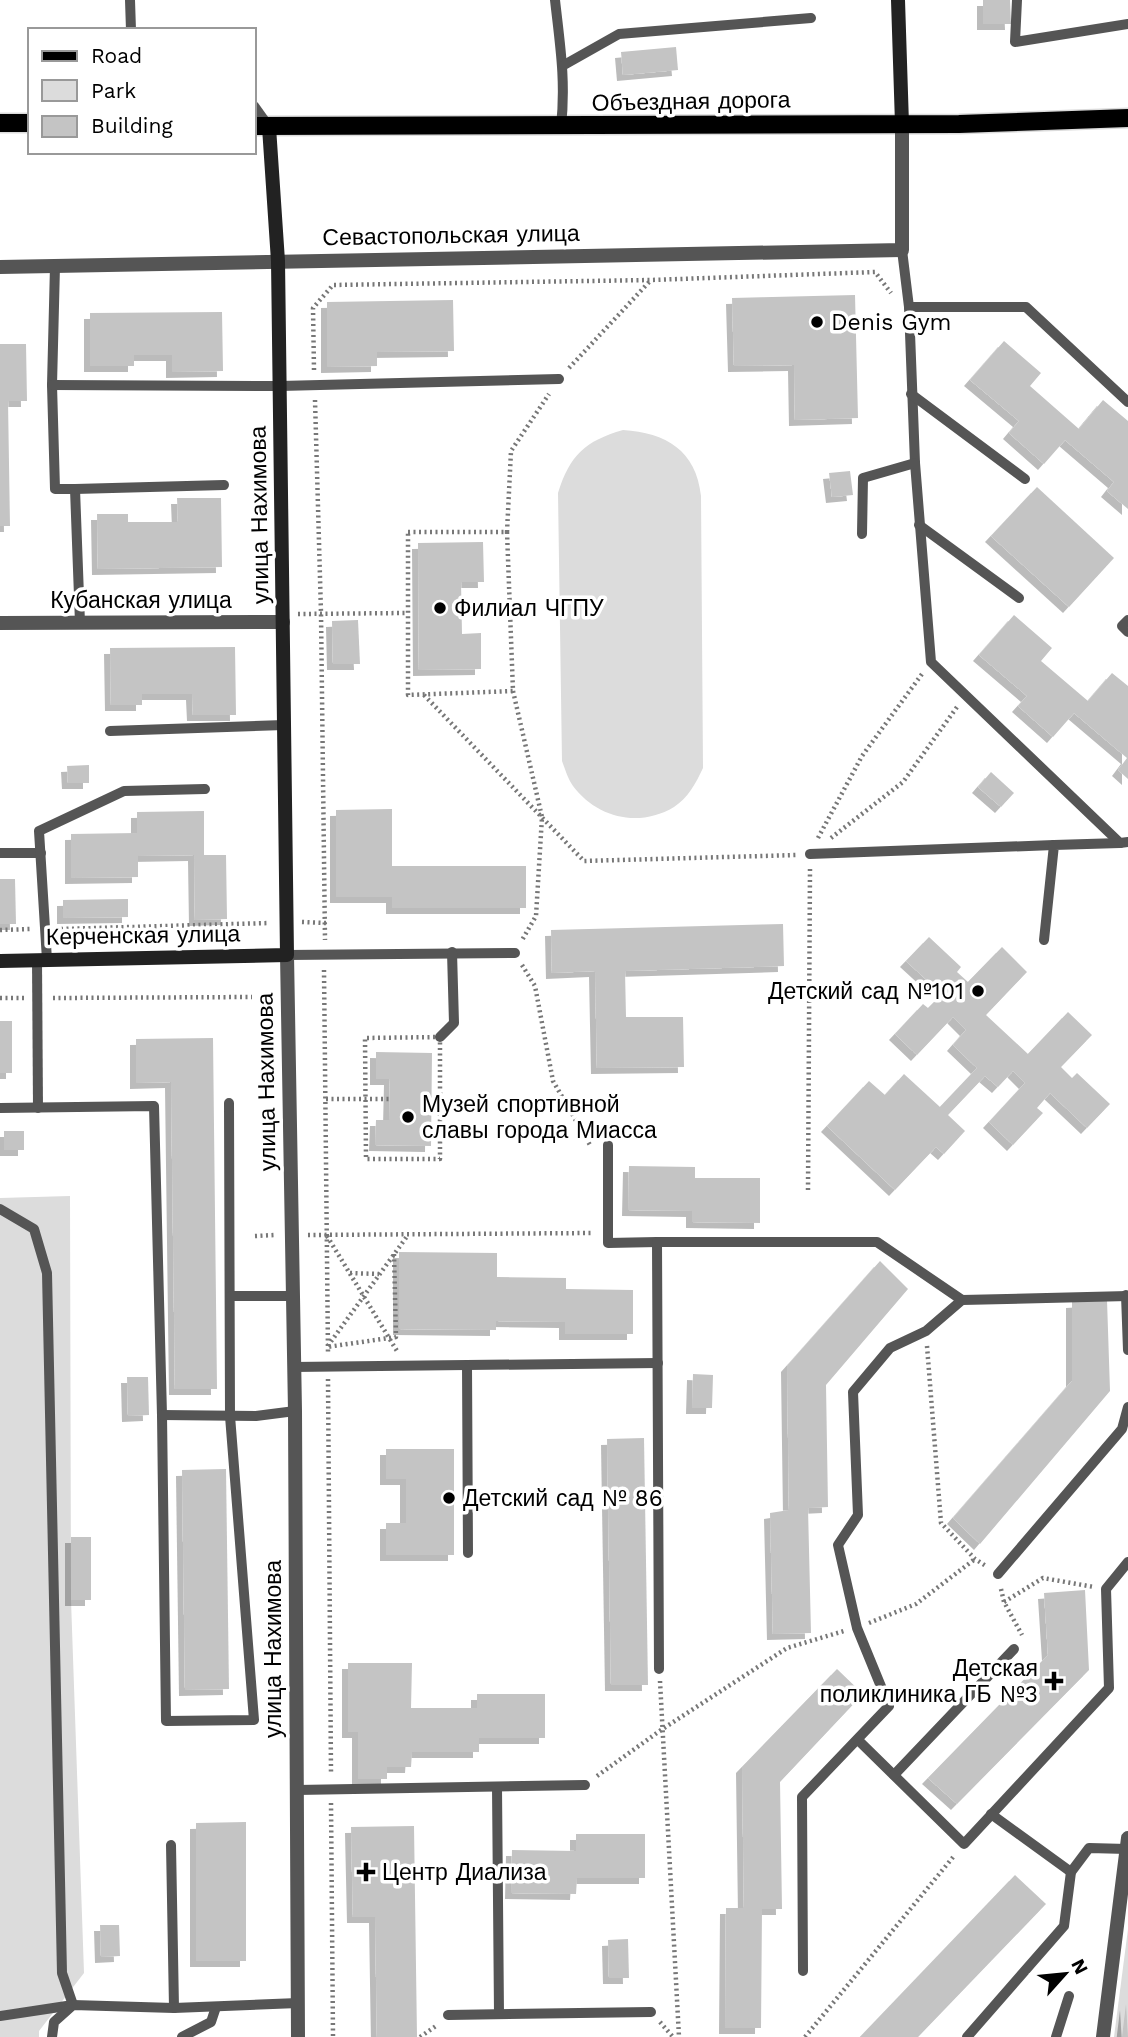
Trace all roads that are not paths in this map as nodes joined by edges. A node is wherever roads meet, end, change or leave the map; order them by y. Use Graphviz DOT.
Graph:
graph roads {
  1 [pos="130,0"];
  2 [pos="555,0"];
  3 [pos="898,0"];
  4 [pos="1017,0"];
  5 [pos="811,18"];
  6 [pos="1128,24"];
  7 [pos="131,28"];
  8 [pos="564,65"];
  9 [pos="1128,118"];
  10 [pos="0,123"];
  11 [pos="28,123"];
  12 [pos="902,124"];
  13 [pos="262,126"];
  14 [pos="561,127"];
  15 [pos="902,250"];
  16 [pos="278,261"];
  17 [pos="55,266"];
  18 [pos="0,267"];
  19 [pos="903,304"];
  20 [pos="559,379"];
  21 [pos="52,385"];
  22 [pos="279,386"];
  23 [pos="911,394"];
  24 [pos="1128,402"];
  25 [pos="915,463"];
  26 [pos="1026,479"];
  27 [pos="224,485"];
  28 [pos="75,489"];
  29 [pos="919,525"];
  30 [pos="862,534"];
  31 [pos="1019,598"];
  32 [pos="283,618"];
  33 [pos="1128,620"];
  34 [pos="0,623"];
  35 [pos="80,623"];
  36 [pos="1128,632"];
  37 [pos="284,725"];
  38 [pos="110,730"];
  39 [pos="205,789"];
  40 [pos="1124,842"];
  41 [pos="1054,845"];
  42 [pos="0,853"];
  43 [pos="41,853"];
  44 [pos="810,855"];
  45 [pos="1044,940"];
  46 [pos="452,952"];
  47 [pos="515,953"];
  48 [pos="288,955"];
  49 [pos="42,960"];
  50 [pos="0,961"];
  51 [pos="440,1037"];
  52 [pos="229,1103"];
  53 [pos="0,1108"];
  54 [pos="38,1108"];
  55 [pos="608,1145"];
  56 [pos="0,1209"];
  57 [pos="657,1242"];
  58 [pos="231,1296"];
  59 [pos="292,1296"];
  60 [pos="1127,1296"];
  61 [pos="962,1300"];
  62 [pos="1128,1350"];
  63 [pos="658,1363"];
  64 [pos="467,1365"];
  65 [pos="293,1367"];
  66 [pos="1128,1407"];
  67 [pos="295,1411"];
  68 [pos="162,1415"];
  69 [pos="230,1416"];
  70 [pos="468,1553"];
  71 [pos="1128,1562"];
  72 [pos="998,1574"];
  73 [pos="1014,1649"];
  74 [pos="659,1669"];
  75 [pos="858,1740"];
  76 [pos="894,1775"];
  77 [pos="585,1785"];
  78 [pos="496,1787"];
  79 [pos="296,1790"];
  80 [pos="991,1814"];
  81 [pos="1127,1844"];
  82 [pos="170,1845"];
  83 [pos="1071,1872"];
  84 [pos="803,1971"];
  85 [pos="1069,1996"];
  86 [pos="298,2003"];
  87 [pos="73,2004"];
  88 [pos="216,2007"];
  89 [pos="174,2008"];
  90 [pos="651,2012"];
  91 [pos="499,2014"];
  92 [pos="0,2015"];
  93 [pos="448,2015"];
  94 [pos="52,2037"];
  95 [pos="182,2037"];
  96 [pos="298,2037"];
  97 [pos="967,2037"];
  98 [pos="1056,2037"];
  99 [pos="1103,2037"];
  1 -- 7 [label="lane"];
  2 -- 8 [label="lane"];
  3 -- 12 [label="street"];
  4 -- 6 [label="lane"];
  5 -- 8 [label="lane"];
  8 -- 14 [label="lane"];
  9 -- 12 [label="main road, Объездная дорога"];
  10 -- 11 [label="main road"];
  12 -- 14 [label="main road, Объездная дорога"];
  12 -- 15 [label="street"];
  13 -- 14 [label="main road, Объездная дорога"];
  13 -- 16 [label="street, улица Нахимова"];
  15 -- 16 [label="street, Севастопольская улица"];
  15 -- 19 [label="lane"];
  16 -- 17 [label="street, Севастопольская улица"];
  16 -- 22 [label="street, улица Нахимова"];
  17 -- 18 [label="street, Севастопольская улица"];
  17 -- 21 [label="lane"];
  19 -- 23 [label="lane"];
  19 -- 24 [label="lane"];
  20 -- 22 [label="lane"];
  21 -- 22 [label="lane"];
  21 -- 28 [label="lane"];
  22 -- 32 [label="street, улица Нахимова"];
  23 -- 25 [label="lane"];
  23 -- 26 [label="lane"];
  25 -- 29 [label="lane"];
  25 -- 30 [label="lane"];
  27 -- 28 [label="lane"];
  28 -- 35 [label="lane"];
  29 -- 31 [label="lane"];
  29 -- 40 [label="lane"];
  32 -- 35 [label="street, Кубанская улица"];
  32 -- 37 [label="street, улица Нахимова"];
  33 -- 36 [label="lane"];
  34 -- 35 [label="street, Кубанская улица"];
  37 -- 38 [label="lane"];
  37 -- 48 [label="street, улица Нахимова"];
  39 -- 43 [label="lane"];
  40 -- 41 [label="lane"];
  41 -- 44 [label="lane"];
  41 -- 45 [label="lane"];
  42 -- 43 [label="lane"];
  43 -- 49 [label="lane"];
  46 -- 47 [label="lane"];
  46 -- 48 [label="lane"];
  46 -- 51 [label="lane"];
  48 -- 49 [label="street, Керченская улица"];
  48 -- 59 [label="street, улица Нахимова"];
  49 -- 50 [label="street, Керченская улица"];
  49 -- 54 [label="lane"];
  52 -- 58 [label="lane"];
  53 -- 54 [label="lane"];
  54 -- 68 [label="lane"];
  55 -- 57 [label="lane"];
  56 -- 87 [label="lane"];
  57 -- 61 [label="lane"];
  57 -- 63 [label="lane"];
  58 -- 59 [label="lane"];
  58 -- 69 [label="lane"];
  59 -- 65 [label="street, улица Нахимова"];
  60 -- 61 [label="lane"];
  60 -- 62 [label="lane"];
  61 -- 75 [label="lane"];
  63 -- 64 [label="lane"];
  63 -- 74 [label="lane"];
  64 -- 65 [label="lane"];
  64 -- 70 [label="lane"];
  65 -- 67 [label="street, улица Нахимова"];
  66 -- 72 [label="lane"];
  67 -- 69 [label="lane"];
  67 -- 79 [label="street, улица Нахимова"];
  68 -- 69 [label="lane"];
  68 -- 69 [label="lane"];
  71 -- 80 [label="lane"];
  73 -- 76 [label="lane"];
  75 -- 76 [label="lane"];
  75 -- 84 [label="lane"];
  76 -- 80 [label="lane"];
  77 -- 78 [label="lane"];
  78 -- 79 [label="lane"];
  78 -- 91 [label="lane"];
  79 -- 86 [label="street, улица Нахимова"];
  80 -- 83 [label="lane"];
  81 -- 83 [label="lane"];
  81 -- 99 [label="street"];
  82 -- 89 [label="lane"];
  83 -- 97 [label="lane"];
  85 -- 98 [label="lane"];
  86 -- 88 [label="lane"];
  86 -- 96 [label="street, улица Нахимова"];
  87 -- 89 [label="lane"];
  87 -- 92 [label="lane"];
  87 -- 94 [label="lane"];
  88 -- 89 [label="lane"];
  88 -- 95 [label="lane"];
  90 -- 91 [label="lane"];
  91 -- 93 [label="lane"];
}
